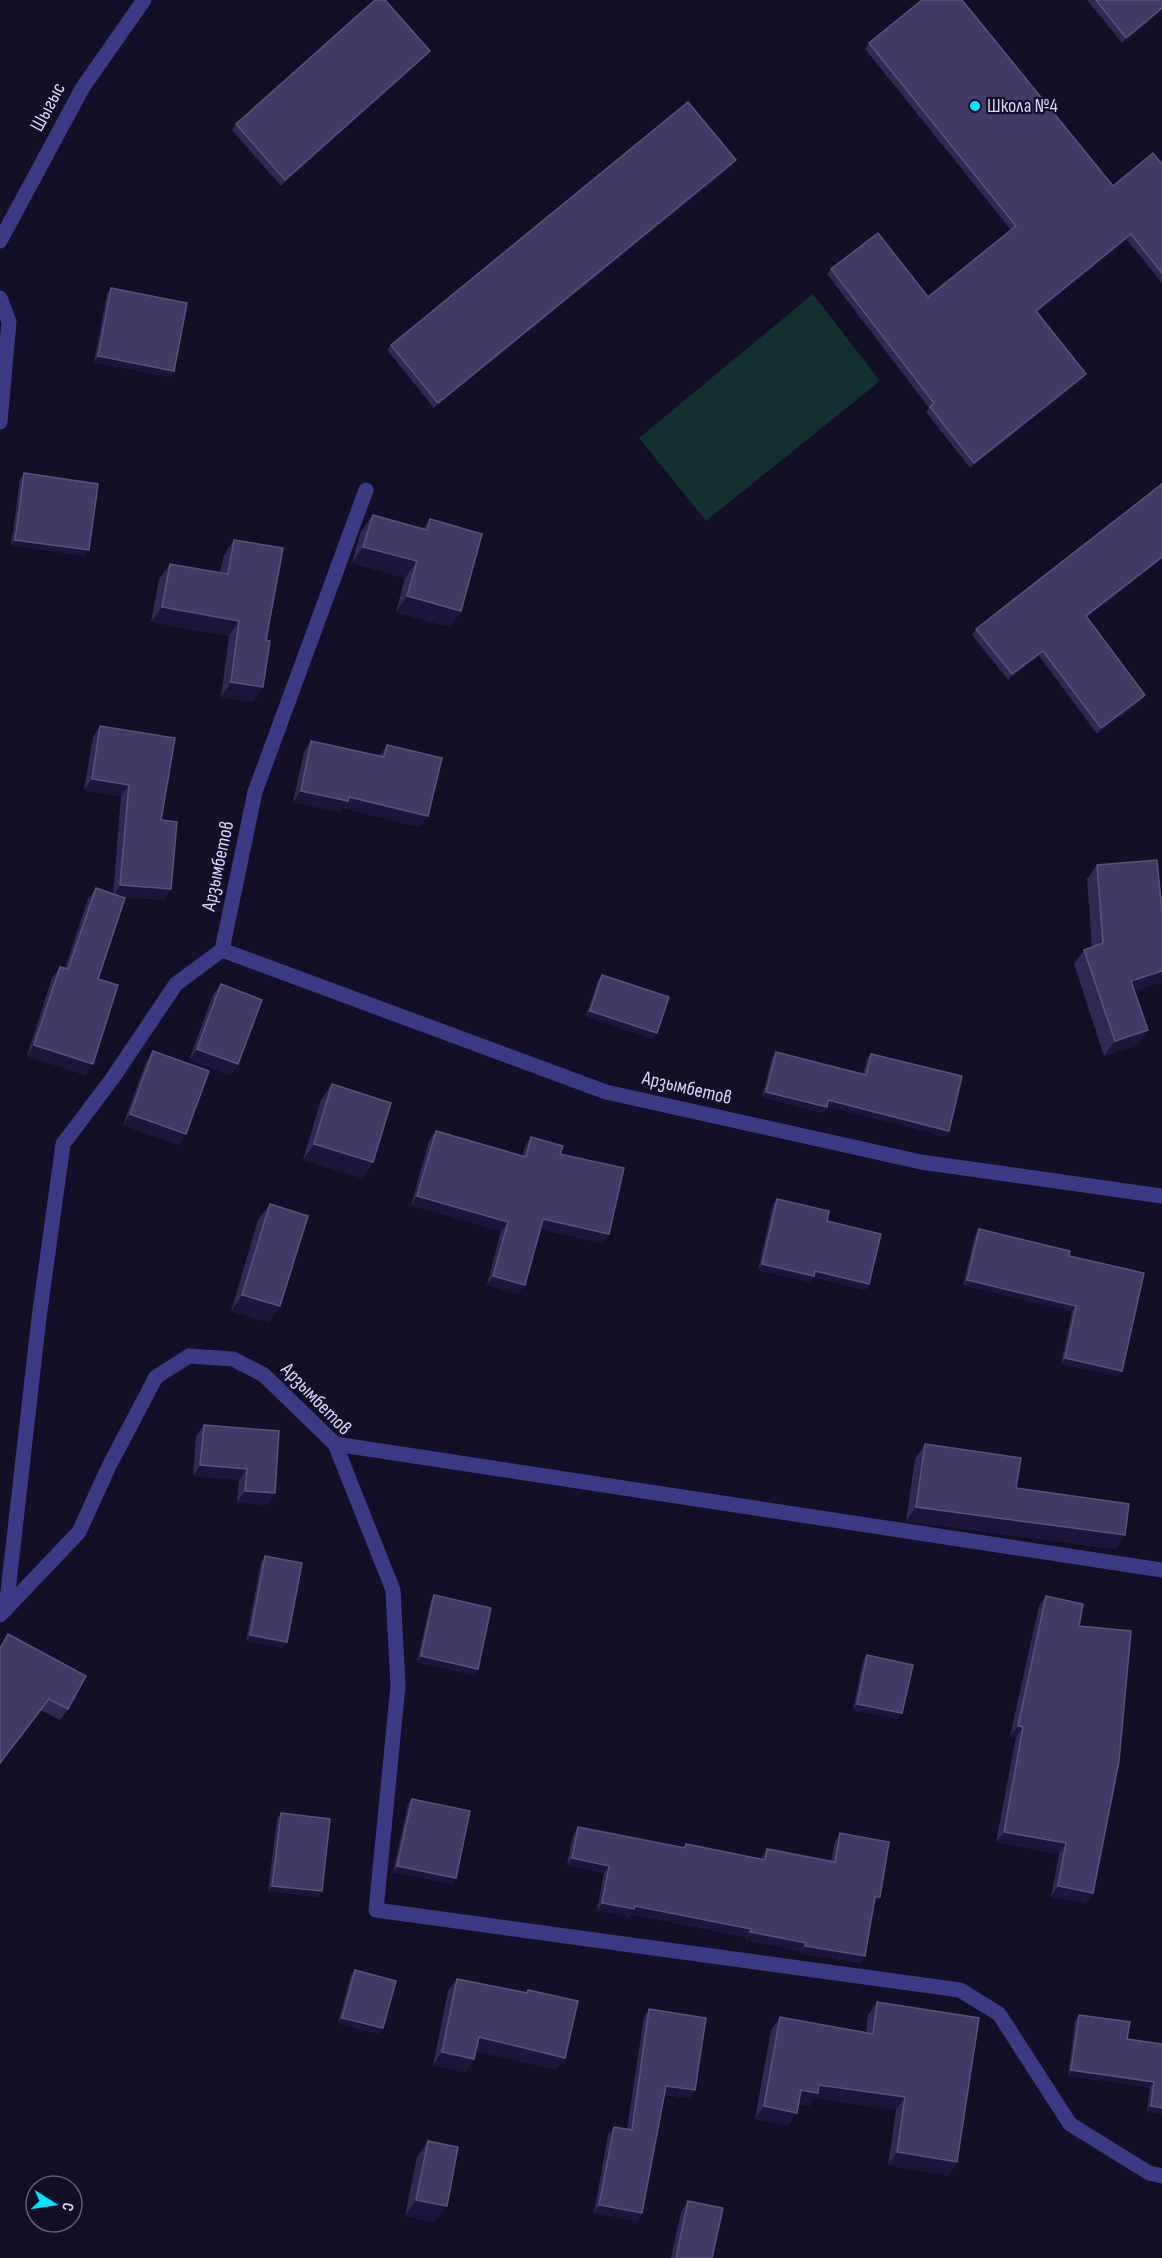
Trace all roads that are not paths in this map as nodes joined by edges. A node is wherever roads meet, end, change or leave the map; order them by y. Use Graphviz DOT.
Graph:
graph roads {
  1 [pos="144,0"];
  2 [pos="0,241"];
  3 [pos="0,298"];
  4 [pos="0,422"];
  5 [pos="366,490"];
  6 [pos="222,950"];
  7 [pos="1162,1196"];
  8 [pos="335,1444"];
  9 [pos="1162,1570"];
  10 [pos="3,1612"];
  11 [pos="1162,2176"];
  1 -- 2 [label="street, Шыгыс"];
  3 -- 4 [label="street"];
  5 -- 6 [label="street, Арзымбетов"];
  6 -- 7 [label="street, Арзымбетов"];
  6 -- 10 [label="street, Арзымбетов"];
  8 -- 9 [label="street"];
  8 -- 10 [label="street, Арзымбетов"];
  8 -- 11 [label="street, Арзымбетов"];
}
